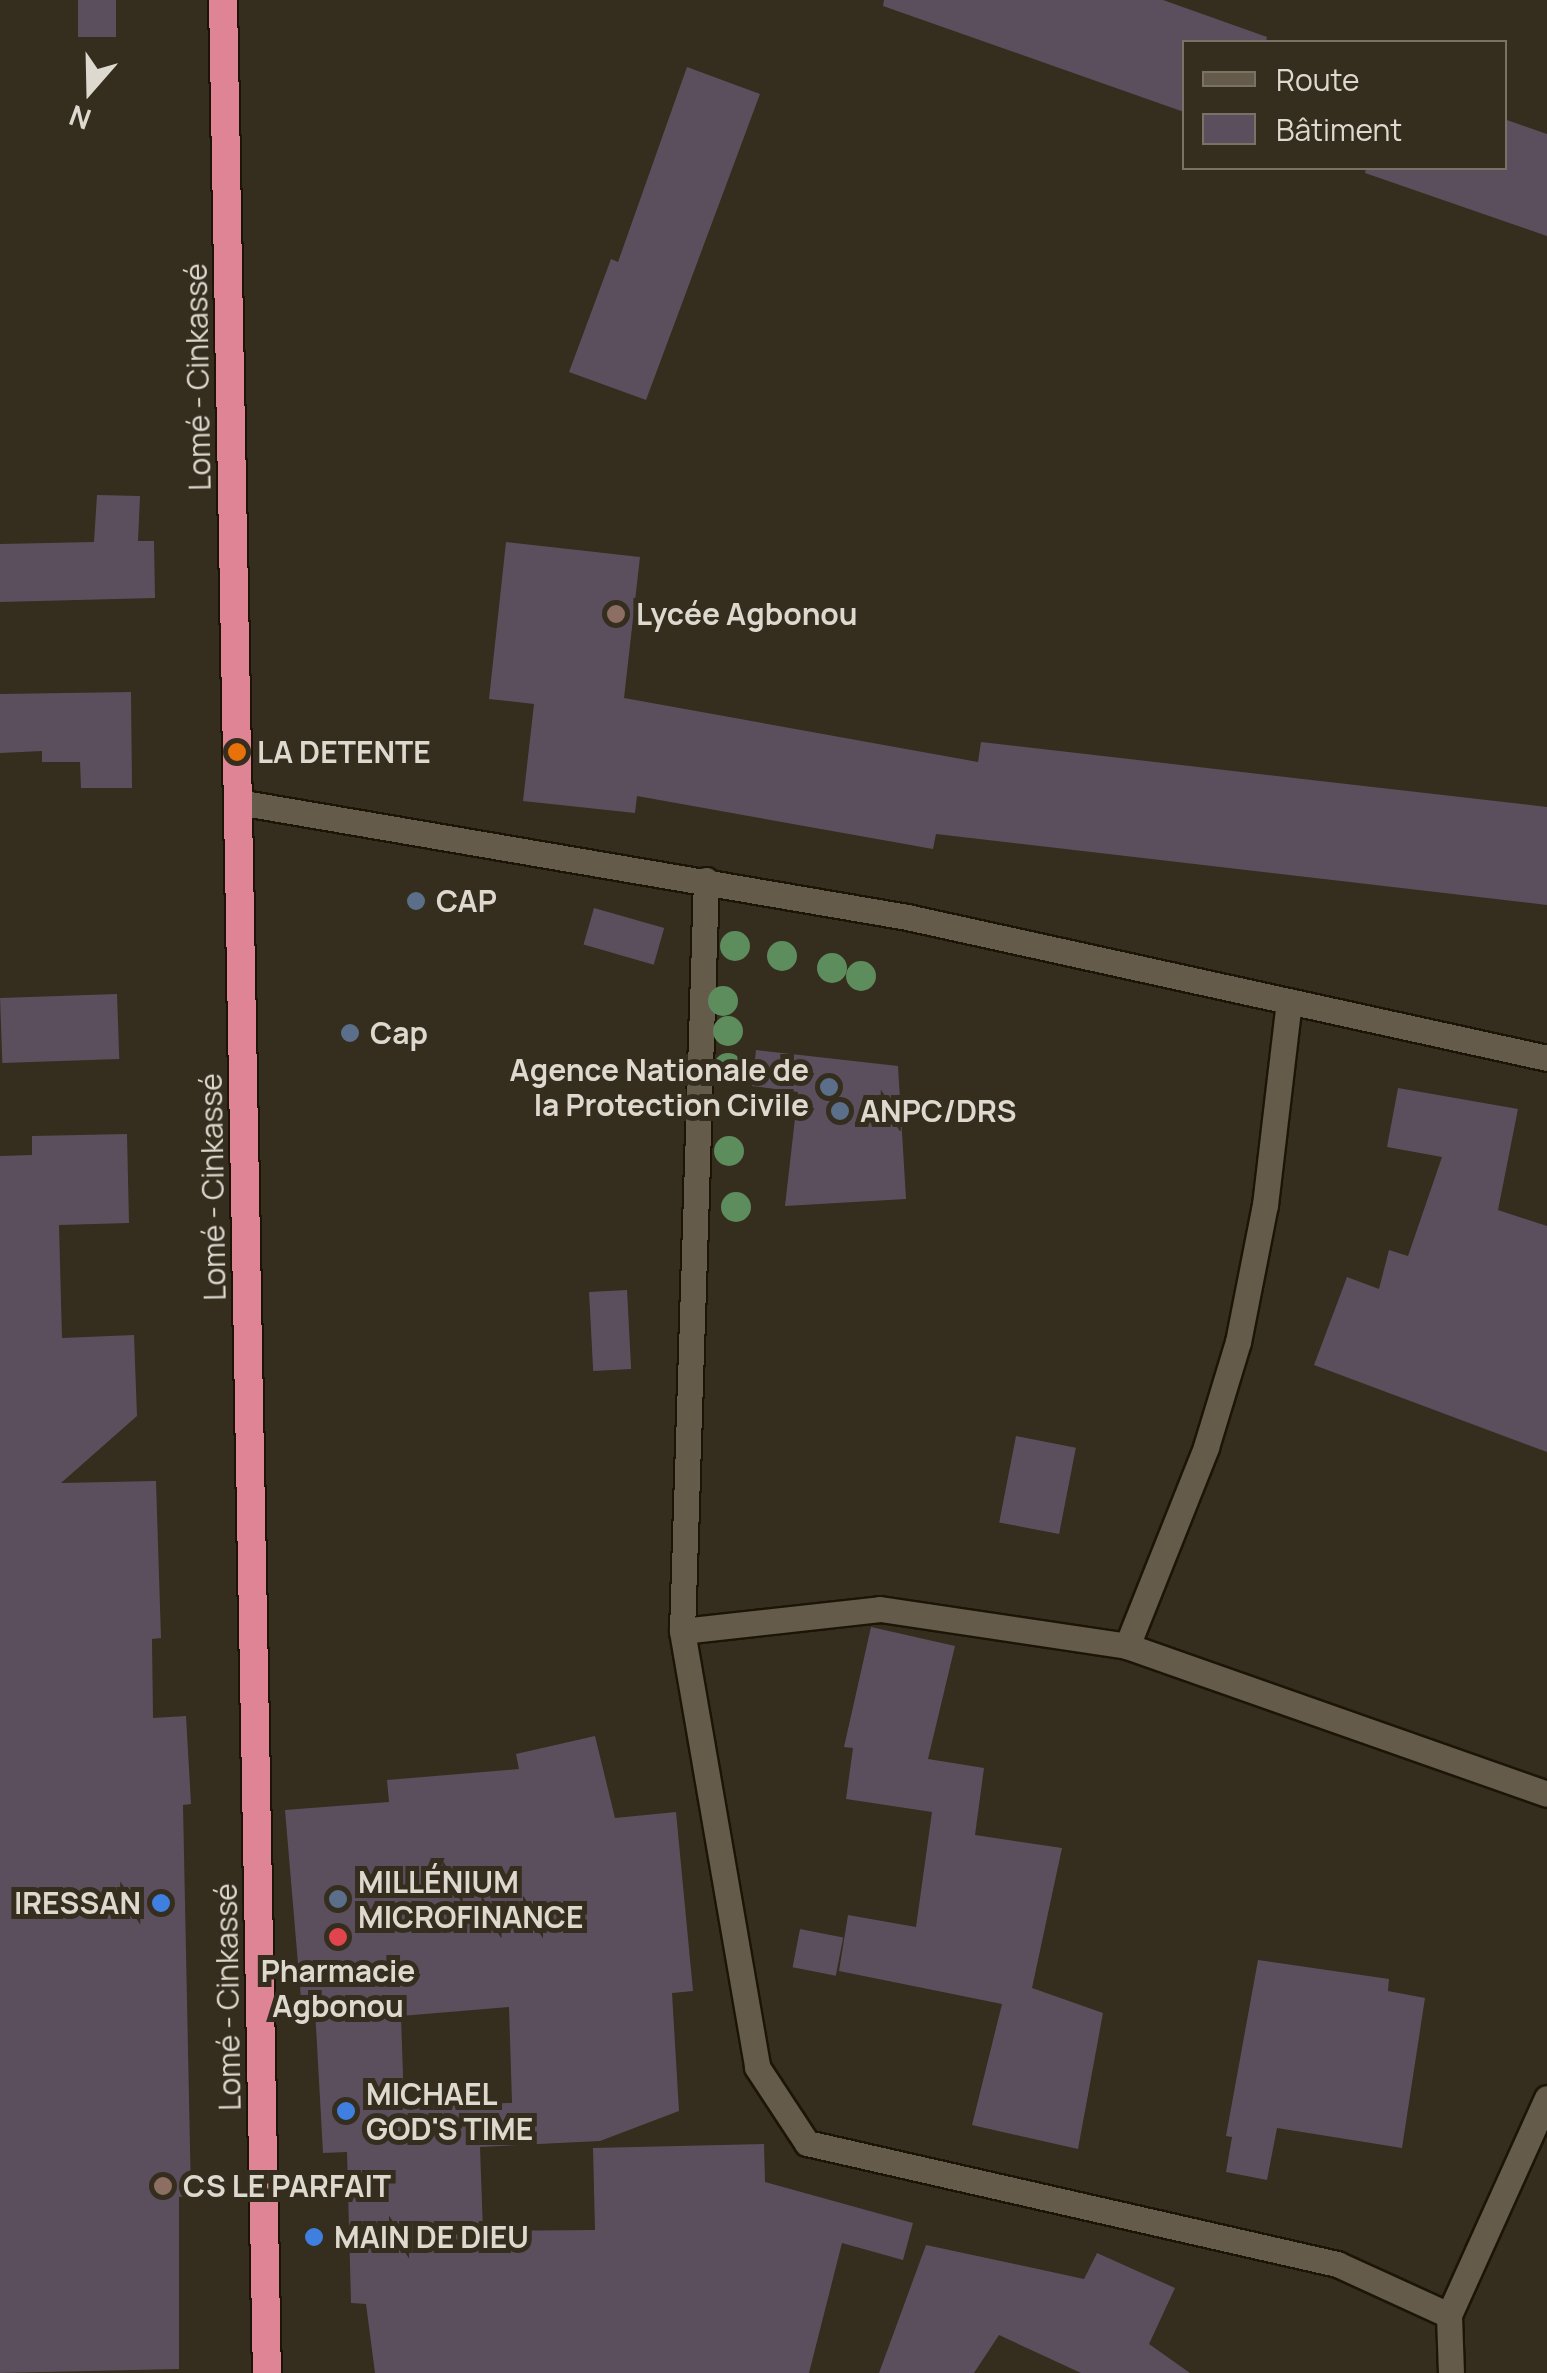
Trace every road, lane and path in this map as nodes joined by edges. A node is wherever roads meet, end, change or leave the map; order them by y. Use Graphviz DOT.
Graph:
graph roads {
  1 [pos="223,0"];
  2 [pos="238,802"];
  3 [pos="706,880"];
  4 [pos="1289,1002"];
  5 [pos="1547,1058"];
  6 [pos="682,1632"];
  7 [pos="1128,1646"];
  8 [pos="1547,1794"];
  9 [pos="1547,2098"];
  10 [pos="1449,2315"];
  11 [pos="268,2373"];
  12 [pos="1451,2373"];
  1 -- 2 [label="highway, Lomé - Cinkassé"];
  2 -- 3 [label="street"];
  2 -- 11 [label="highway, Lomé - Cinkassé"];
  3 -- 4 [label="street"];
  3 -- 6 [label="street"];
  4 -- 5 [label="street"];
  4 -- 7 [label="street"];
  6 -- 7 [label="street"];
  6 -- 10 [label="street"];
  7 -- 8 [label="street"];
  9 -- 10 [label="street"];
  10 -- 12 [label="street"];
}
